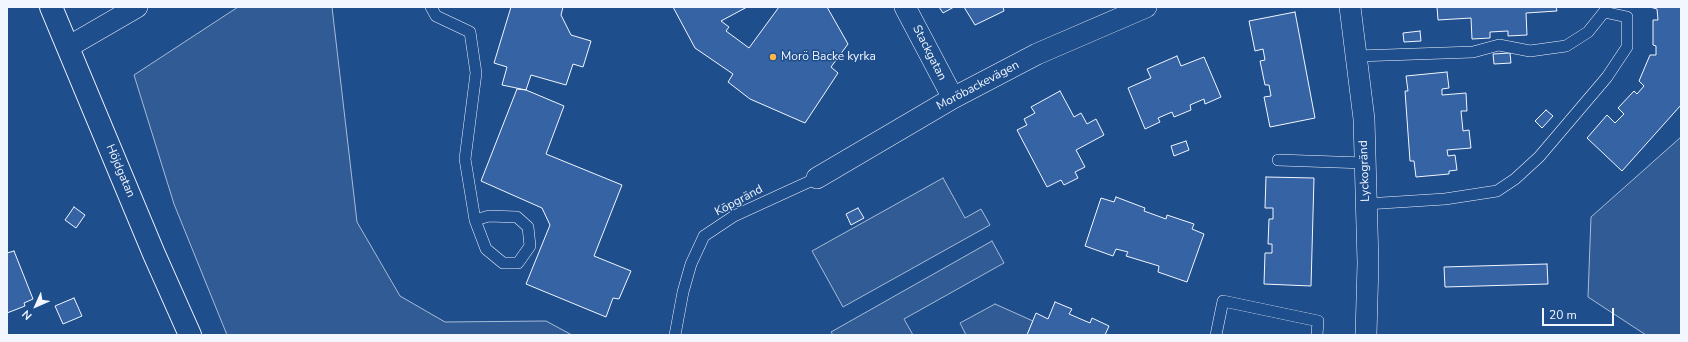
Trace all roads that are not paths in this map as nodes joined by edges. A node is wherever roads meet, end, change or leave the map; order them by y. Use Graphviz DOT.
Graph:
graph roads {
  1 [pos="51,7"];
  2 [pos="137,7"];
  3 [pos="431,7"];
  4 [pos="905,7"];
  5 [pos="1146,7"];
  6 [pos="1350,7"];
  7 [pos="68,47"];
  8 [pos="1357,56"];
  9 [pos="953,98"];
  10 [pos="1278,160"];
  11 [pos="1365,163"];
  12 [pos="817,178"];
  13 [pos="1366,204"];
  14 [pos="475,220"];
  15 [pos="190,335"];
  16 [pos="675,335"];
  17 [pos="1216,335"];
  18 [pos="1317,335"];
  19 [pos="1366,335"];
  1 -- 7 [label="street, Höjdgatan"];
  2 -- 7 [label="street"];
  3 -- 14 [label="lane"];
  4 -- 9 [label="street, Stackgatan"];
  5 -- 9 [label="street, Moröbackevägen"];
  6 -- 8 [label="street, Lyckogränd"];
  7 -- 15 [label="street, Höjdgatan"];
  8 -- 11 [label="street, Lyckogränd"];
  8 -- 13 [label="lane"];
  9 -- 12 [label="street, Moröbackevägen"];
  10 -- 11 [label="lane"];
  11 -- 13 [label="street, Lyckogränd"];
  12 -- 16 [label="lane, Köpgränd"];
  13 -- 19 [label="street, Lyckogränd"];
  14 -- 14 [label="lane"];
  17 -- 18 [label="lane"];
}
